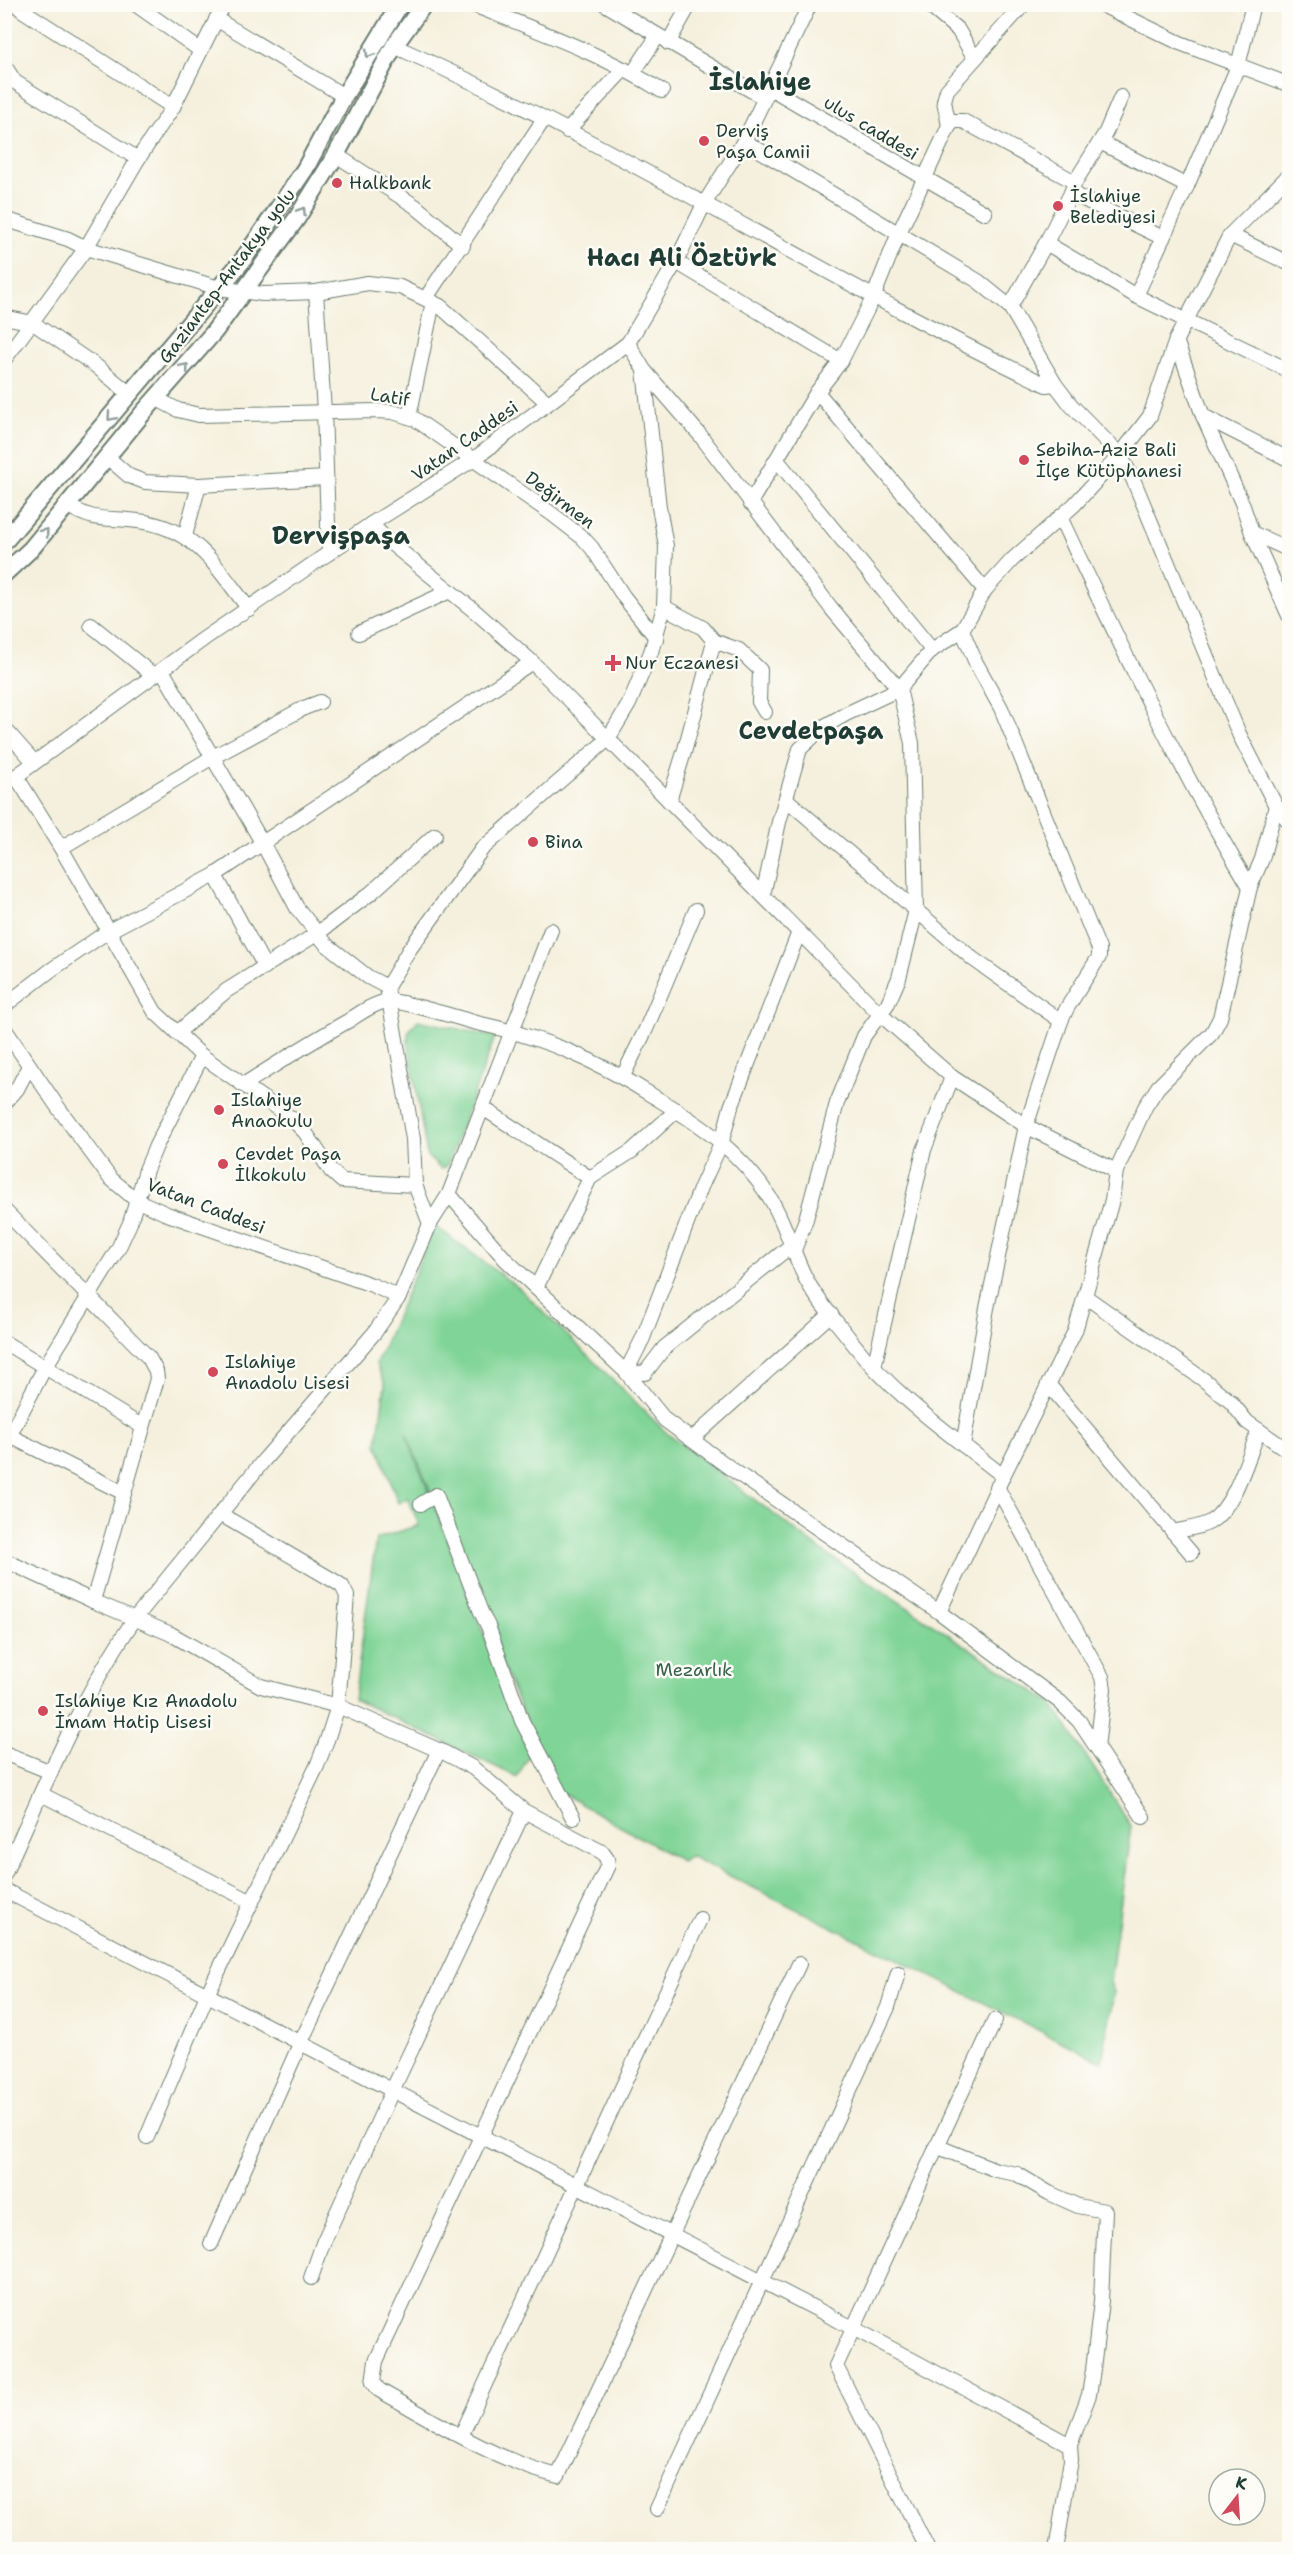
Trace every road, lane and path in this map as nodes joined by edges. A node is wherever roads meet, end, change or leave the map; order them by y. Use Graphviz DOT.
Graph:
graph roads {
  1 [pos="16,4"];
  2 [pos="135,4"];
  3 [pos="224,4"];
  4 [pos="400,4"];
  5 [pos="424,4"];
  6 [pos="471,4"];
  7 [pos="605,4"];
  8 [pos="690,4"];
  9 [pos="810,4"];
  10 [pos="927,4"];
  11 [pos="1024,4"];
  12 [pos="1100,4"];
  13 [pos="1253,4"];
  14 [pos="216,19"];
  15 [pos="663,40"];
  16 [pos="394,46"];
  17 [pos="200,50"];
  18 [pos="974,57"];
  19 [pos="4,65"];
  20 [pos="1238,66"];
  21 [pos="628,71"];
  22 [pos="1290,85"];
  23 [pos="662,91"];
  24 [pos="767,93"];
  25 [pos="344,96"];
  26 [pos="1121,97"];
  27 [pos="173,107"];
  28 [pos="544,119"];
  29 [pos="949,126"];
  30 [pos="567,131"];
  31 [pos="744,141"];
  32 [pos="1100,142"];
  33 [pos="336,155"];
  34 [pos="138,159"];
  35 [pos="1290,174"];
  36 [pos="923,179"];
  37 [pos="1187,186"];
  38 [pos="1073,188"];
  39 [pos="704,204"];
  40 [pos="985,213"];
  41 [pos="4,219"];
  42 [pos="898,235"];
  43 [pos="1230,235"];
  44 [pos="1163,238"];
  45 [pos="1046,243"];
  46 [pos="463,246"];
  47 [pos="86,248"];
  48 [pos="676,262"];
  49 [pos="1290,264"];
  50 [pos="219,288"];
  51 [pos="244,291"];
  52 [pos="316,292"];
  53 [pos="1136,296"];
  54 [pos="873,298"];
  55 [pos="430,300"];
  56 [pos="1010,307"];
  57 [pos="4,317"];
  58 [pos="1187,320"];
  59 [pos="33,323"];
  60 [pos="1176,340"];
  61 [pos="628,343"];
  62 [pos="4,360"];
  63 [pos="841,361"];
  64 [pos="644,370"];
  65 [pos="1290,371"];
  66 [pos="1055,384"];
  67 [pos="817,392"];
  68 [pos="130,394"];
  69 [pos="156,399"];
  70 [pos="548,403"];
  71 [pos="324,411"];
  72 [pos="1203,416"];
  73 [pos="409,417"];
  74 [pos="1120,455"];
  75 [pos="107,458"];
  76 [pos="474,459"];
  77 [pos="777,460"];
  78 [pos="1290,460"];
  79 [pos="326,478"];
  80 [pos="199,485"];
  81 [pos="750,502"];
  82 [pos="68,505"];
  83 [pos="1060,517"];
  84 [pos="371,524"];
  85 [pos="1252,533"];
  86 [pos="185,536"];
  87 [pos="4,542"];
  88 [pos="1290,550"];
  89 [pos="328,553"];
  90 [pos="4,574"];
  91 [pos="450,591"];
  92 [pos="985,591"];
  93 [pos="664,607"];
  94 [pos="249,609"];
  95 [pos="1290,618"];
  96 [pos="91,625"];
  97 [pos="962,630"];
  98 [pos="359,633"];
  99 [pos="657,639"];
  100 [pos="714,641"];
  101 [pos="932,650"];
  102 [pos="532,662"];
  103 [pos="157,673"];
  104 [pos="899,689"];
  105 [pos="320,702"];
  106 [pos="765,712"];
  107 [pos="4,728"];
  108 [pos="608,740"];
  109 [pos="211,759"];
  110 [pos="33,762"];
  111 [pos="10,780"];
  112 [pos="786,799"];
  113 [pos="669,801"];
  114 [pos="1276,806"];
  115 [pos="1290,823"];
  116 [pos="435,835"];
  117 [pos="263,844"];
  118 [pos="61,848"];
  119 [pos="215,875"];
  120 [pos="1250,887"];
  121 [pos="764,895"];
  122 [pos="696,910"];
  123 [pos="916,910"];
  124 [pos="551,930"];
  125 [pos="107,932"];
  126 [pos="799,932"];
  127 [pos="318,933"];
  128 [pos="265,967"];
  129 [pos="389,993"];
  130 [pos="4,1006"];
  131 [pos="880,1014"];
  132 [pos="1061,1021"];
  133 [pos="4,1028"];
  134 [pos="513,1031"];
  135 [pos="177,1033"];
  136 [pos="202,1056"];
  137 [pos="29,1066"];
  138 [pos="623,1076"];
  139 [pos="952,1077"];
  140 [pos="243,1085"];
  141 [pos="4,1104"];
  142 [pos="483,1108"];
  143 [pos="677,1110"];
  144 [pos="1026,1126"];
  145 [pos="722,1141"];
  146 [pos="1116,1171"];
  147 [pos="590,1178"];
  148 [pos="415,1185"];
  149 [pos="449,1194"];
  150 [pos="136,1200"];
  151 [pos="4,1210"];
  152 [pos="430,1224"];
  153 [pos="793,1248"];
  154 [pos="536,1288"];
  155 [pos="91,1296"];
  156 [pos="399,1297"];
  157 [pos="1086,1297"];
  158 [pos="831,1314"];
  159 [pos="4,1341"];
  160 [pos="45,1367"];
  161 [pos="874,1367"];
  162 [pos="626,1372"];
  163 [pos="1048,1384"];
  164 [pos="143,1427"];
  165 [pos="1258,1430"];
  166 [pos="6,1438"];
  167 [pos="692,1438"];
  168 [pos="963,1445"];
  169 [pos="1290,1452"];
  170 [pos="1000,1481"];
  171 [pos="124,1493"];
  172 [pos="421,1504"];
  173 [pos="220,1514"];
  174 [pos="1173,1532"];
  175 [pos="1191,1553"];
  176 [pos="4,1560"];
  177 [pos="93,1601"];
  178 [pos="939,1612"];
  179 [pos="136,1617"];
  180 [pos="338,1706"];
  181 [pos="1097,1749"];
  182 [pos="439,1750"];
  183 [pos="4,1753"];
  184 [pos="51,1773"];
  185 [pos="41,1794"];
  186 [pos="524,1811"];
  187 [pos="1143,1817"];
  188 [pos="573,1818"];
  189 [pos="4,1875"];
  190 [pos="4,1890"];
  191 [pos="252,1902"];
  192 [pos="700,1919"];
  193 [pos="799,1965"];
  194 [pos="898,1973"];
  195 [pos="207,1995"];
  196 [pos="995,2020"];
  197 [pos="300,2044"];
  198 [pos="392,2091"];
  199 [pos="147,2137"];
  200 [pos="482,2137"];
  201 [pos="936,2146"];
  202 [pos="576,2186"];
  203 [pos="671,2234"];
  204 [pos="211,2244"];
  205 [pos="311,2278"];
  206 [pos="761,2280"];
  207 [pos="852,2328"];
  208 [pos="461,2436"];
  209 [pos="1070,2445"];
  210 [pos="657,2509"];
  211 [pos="928,2550"];
  212 [pos="1056,2550"];
  1 -- 27 [label="street"];
  2 -- 17 [label="street"];
  3 -- 14 [label="street"];
  4 -- 25 [label="main road, Gaziantep-Antakya yolu, one-way"];
  5 -- 16 [label="main road, Gaziantep-Antakya yolu"];
  6 -- 21 [label="street"];
  7 -- 15 [label="street, ulus caddesi"];
  8 -- 15 [label="street"];
  9 -- 24 [label="street, Vatan Caddesi"];
  10 -- 18 [label="street"];
  11 -- 18 [label="street"];
  12 -- 20 [label="street"];
  13 -- 20 [label="street"];
  14 -- 17 [label="street"];
  14 -- 25 [label="street"];
  15 -- 21 [label="street"];
  15 -- 24 [label="street, ulus caddesi"];
  16 -- 28 [label="street"];
  16 -- 33 [label="main road, Gaziantep-Antakya yolu"];
  17 -- 27 [label="street"];
  18 -- 29 [label="street"];
  19 -- 34 [label="street"];
  20 -- 22 [label="street"];
  20 -- 37 [label="street"];
  21 -- 23 [label="street"];
  21 -- 30 [label="street"];
  24 -- 31 [label="street, Vatan Caddesi"];
  24 -- 36 [label="street, ulus caddesi"];
  25 -- 50 [label="main road, Gaziantep-Antakya yolu"];
  26 -- 32 [label="street"];
  27 -- 34 [label="street"];
  28 -- 30 [label="street"];
  28 -- 46 [label="street"];
  29 -- 36 [label="street"];
  29 -- 38 [label="street"];
  30 -- 39 [label="street"];
  31 -- 39 [label="street, Vatan Caddesi"];
  31 -- 42 [label="street"];
  32 -- 37 [label="street"];
  32 -- 38 [label="street"];
  33 -- 46 [label="street"];
  51 -- 33 [label="main road, Gaziantep-Antakya yolu, one-way"];
  34 -- 47 [label="street"];
  35 -- 43 [label="street"];
  36 -- 40 [label="street, ulus caddesi"];
  36 -- 42 [label="street"];
  37 -- 44 [label="street"];
  38 -- 44 [label="street"];
  38 -- 45 [label="street"];
  39 -- 48 [label="street, Vatan Caddesi"];
  39 -- 54 [label="street"];
  41 -- 47 [label="street"];
  42 -- 54 [label="street"];
  42 -- 56 [label="street"];
  43 -- 49 [label="street"];
  43 -- 58 [label="street"];
  44 -- 53 [label="street"];
  45 -- 53 [label="street"];
  45 -- 56 [label="street"];
  46 -- 55 [label="street"];
  47 -- 50 [label="street"];
  47 -- 59 [label="street"];
  48 -- 61 [label="street, Vatan Caddesi"];
  48 -- 63 [label="street"];
  50 -- 51 [label="street"];
  50 -- 68 [label="main road, Gaziantep-Antakya yolu"];
  51 -- 52 [label="street"];
  69 -- 51 [label="main road, Gaziantep-Antakya yolu, one-way"];
  52 -- 55 [label="street"];
  52 -- 71 [label="street"];
  53 -- 58 [label="street"];
  54 -- 63 [label="street"];
  54 -- 66 [label="street"];
  55 -- 70 [label="street"];
  55 -- 73 [label="street"];
  56 -- 66 [label="street"];
  57 -- 59 [label="street"];
  58 -- 60 [label="street"];
  58 -- 65 [label="street"];
  59 -- 62 [label="street"];
  59 -- 68 [label="street"];
  60 -- 72 [label="street"];
  60 -- 74 [label="street"];
  61 -- 64 [label="street"];
  61 -- 70 [label="street, Vatan Caddesi"];
  63 -- 67 [label="street"];
  64 -- 81 [label="street"];
  64 -- 93 [label="street"];
  66 -- 74 [label="street"];
  67 -- 77 [label="street"];
  67 -- 92 [label="street"];
  68 -- 87 [label="main road, Gaziantep-Antakya yolu, one-way"];
  69 -- 71 [label="street, Latif"];
  69 -- 75 [label="main road, Gaziantep-Antakya yolu"];
  70 -- 76 [label="street, Vatan Caddesi"];
  71 -- 73 [label="street, Latif"];
  71 -- 79 [label="street"];
  72 -- 78 [label="street"];
  72 -- 85 [label="street"];
  73 -- 76 [label="street, Latif"];
  74 -- 83 [label="street"];
  74 -- 114 [label="street"];
  75 -- 80 [label="street"];
  75 -- 82 [label="main road, Gaziantep-Antakya yolu"];
  76 -- 84 [label="street, Vatan Caddesi"];
  76 -- 99 [label="street, Değirmen"];
  77 -- 81 [label="street"];
  77 -- 101 [label="street"];
  79 -- 80 [label="street"];
  79 -- 89 [label="street"];
  80 -- 86 [label="street"];
  81 -- 104 [label="street"];
  82 -- 86 [label="street"];
  90 -- 82 [label="main road, Gaziantep-Antakya yolu, one-way"];
  83 -- 92 [label="street"];
  83 -- 120 [label="street"];
  84 -- 89 [label="street, Vatan Caddesi"];
  84 -- 91 [label="street"];
  85 -- 88 [label="street"];
  85 -- 95 [label="street"];
  86 -- 94 [label="street"];
  89 -- 94 [label="street, Vatan Caddesi"];
  91 -- 98 [label="street"];
  91 -- 102 [label="street"];
  92 -- 97 [label="street"];
  93 -- 99 [label="street"];
  93 -- 100 [label="street"];
  94 -- 103 [label="street, Vatan Caddesi"];
  96 -- 103 [label="street"];
  97 -- 101 [label="street"];
  97 -- 132 [label="street"];
  99 -- 108 [label="street"];
  100 -- 106 [label="street"];
  100 -- 113 [label="street"];
  101 -- 104 [label="street"];
  102 -- 108 [label="street"];
  102 -- 117 [label="street"];
  103 -- 109 [label="street"];
  103 -- 110 [label="street, Vatan Caddesi"];
  104 -- 112 [label="street"];
  104 -- 123 [label="street"];
  105 -- 109 [label="street"];
  107 -- 110 [label="street"];
  108 -- 113 [label="street"];
  108 -- 129 [label="street"];
  109 -- 117 [label="street"];
  109 -- 118 [label="street"];
  110 -- 111 [label="street, Vatan Caddesi"];
  111 -- 118 [label="street"];
  112 -- 121 [label="street"];
  112 -- 123 [label="street"];
  113 -- 121 [label="street"];
  114 -- 115 [label="street"];
  114 -- 120 [label="street"];
  116 -- 127 [label="street"];
  117 -- 119 [label="street"];
  117 -- 127 [label="street"];
  118 -- 125 [label="street"];
  119 -- 125 [label="street"];
  119 -- 128 [label="street"];
  120 -- 146 [label="street"];
  121 -- 126 [label="street"];
  122 -- 138 [label="street"];
  123 -- 131 [label="street"];
  123 -- 132 [label="street"];
  124 -- 134 [label="street"];
  125 -- 130 [label="street"];
  125 -- 135 [label="street"];
  126 -- 131 [label="street"];
  126 -- 145 [label="street"];
  127 -- 128 [label="street"];
  127 -- 129 [label="street"];
  128 -- 135 [label="street"];
  129 -- 134 [label="street"];
  129 -- 140 [label="street"];
  129 -- 148 [label="street"];
  131 -- 139 [label="street"];
  131 -- 153 [label="street"];
  132 -- 144 [label="street"];
  133 -- 137 [label="street, Vatan Caddesi"];
  134 -- 138 [label="street"];
  134 -- 142 [label="street"];
  135 -- 136 [label="street"];
  136 -- 140 [label="street"];
  136 -- 150 [label="street"];
  137 -- 141 [label="street"];
  137 -- 150 [label="street, Vatan Caddesi"];
  138 -- 143 [label="street"];
  139 -- 144 [label="street"];
  139 -- 161 [label="street"];
  140 -- 148 [label="street"];
  142 -- 147 [label="street"];
  142 -- 149 [label="street"];
  143 -- 145 [label="street"];
  143 -- 147 [label="street"];
  144 -- 146 [label="street"];
  144 -- 168 [label="street"];
  145 -- 153 [label="street"];
  145 -- 162 [label="street"];
  146 -- 157 [label="street"];
  147 -- 154 [label="street"];
  148 -- 152 [label="street"];
  149 -- 152 [label="street"];
  149 -- 154 [label="street"];
  150 -- 155 [label="street"];
  150 -- 156 [label="street, Vatan Caddesi"];
  151 -- 155 [label="street"];
  152 -- 156 [label="street"];
  153 -- 158 [label="street"];
  153 -- 162 [label="street"];
  154 -- 162 [label="street"];
  155 -- 160 [label="street"];
  155 -- 164 [label="street"];
  156 -- 173 [label="street"];
  157 -- 163 [label="street"];
  157 -- 165 [label="street"];
  158 -- 161 [label="street"];
  158 -- 167 [label="street"];
  159 -- 160 [label="street"];
  160 -- 164 [label="street"];
  160 -- 166 [label="street"];
  161 -- 168 [label="street"];
  162 -- 167 [label="street"];
  163 -- 170 [label="street"];
  163 -- 174 [label="street"];
  164 -- 171 [label="street"];
  165 -- 169 [label="street"];
  165 -- 174 [label="street"];
  166 -- 171 [label="street"];
  167 -- 178 [label="street"];
  168 -- 170 [label="street"];
  170 -- 178 [label="street"];
  170 -- 181 [label="street"];
  171 -- 177 [label="street"];
  172 -- 188 [label="street"];
  173 -- 179 [label="street"];
  173 -- 180 [label="street"];
  174 -- 175 [label="street"];
  176 -- 177 [label="street"];
  177 -- 179 [label="street"];
  178 -- 181 [label="street"];
  179 -- 180 [label="street"];
  179 -- 184 [label="street"];
  180 -- 182 [label="street"];
  180 -- 191 [label="street"];
  181 -- 187 [label="street"];
  182 -- 186 [label="street"];
  182 -- 197 [label="street"];
  183 -- 184 [label="street"];
  184 -- 185 [label="street"];
  185 -- 189 [label="street"];
  185 -- 191 [label="street"];
  186 -- 198 [label="street"];
  186 -- 200 [label="street"];
  190 -- 195 [label="street"];
  191 -- 195 [label="street"];
  192 -- 202 [label="street"];
  193 -- 203 [label="street"];
  194 -- 206 [label="street"];
  195 -- 197 [label="street"];
  195 -- 199 [label="street"];
  196 -- 201 [label="street"];
  197 -- 198 [label="street"];
  197 -- 204 [label="street"];
  198 -- 200 [label="street"];
  198 -- 205 [label="street"];
  200 -- 202 [label="street"];
  200 -- 208 [label="street"];
  201 -- 207 [label="street"];
  201 -- 209 [label="street"];
  202 -- 203 [label="street"];
  202 -- 208 [label="street"];
  203 -- 206 [label="street"];
  203 -- 208 [label="street"];
  206 -- 207 [label="street"];
  206 -- 210 [label="street"];
  207 -- 209 [label="street"];
  207 -- 211 [label="street"];
  209 -- 212 [label="street"];
}
